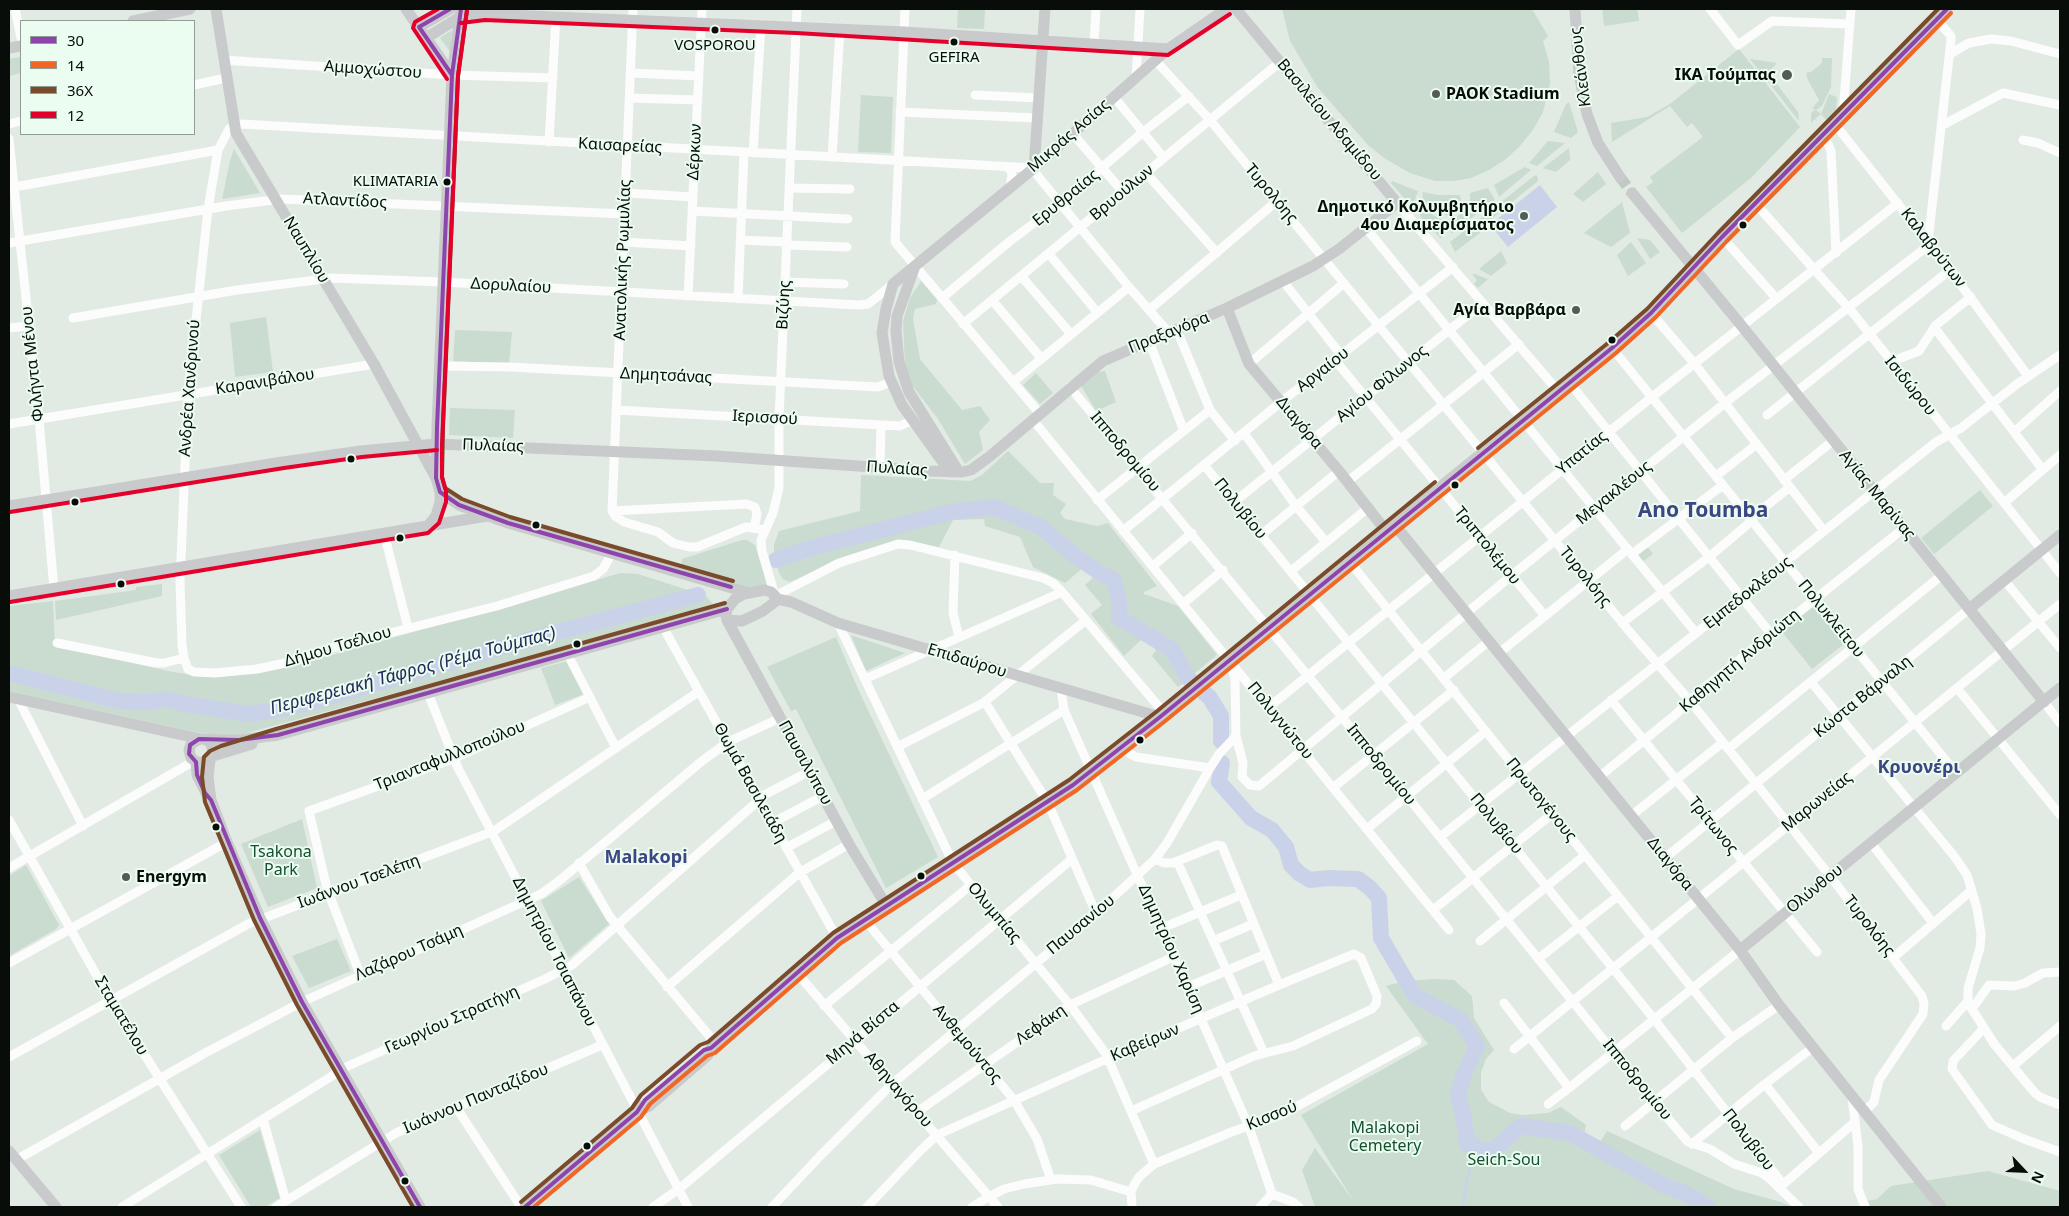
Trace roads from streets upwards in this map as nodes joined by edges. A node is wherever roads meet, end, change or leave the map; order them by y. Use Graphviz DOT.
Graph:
graph roads {
  1 [pos="15,9"];
  2 [pos="190,9"];
  3 [pos="216,9"];
  4 [pos="406,9"];
  5 [pos="702,9"];
  6 [pos="797,9"];
  7 [pos="905,9"];
  8 [pos="1045,9"];
  9 [pos="1096,9"];
  10 [pos="1140,9"];
  11 [pos="1236,9"];
  12 [pos="1575,9"];
  13 [pos="1710,9"];
  14 [pos="1851,9"];
  15 [pos="1946,9"];
  16 [pos="445,10"];
  17 [pos="1221,11"];
  18 [pos="460,13"];
  19 [pos="633,14"];
  20 [pos="556,16"];
  21 [pos="1936,19"];
  22 [pos="138,20"];
  23 [pos="702,23"];
  24 [pos="1850,24"];
  25 [pos="760,25"];
  26 [pos="419,27"];
  27 [pos="796,27"];
  28 [pos="840,30"];
  29 [pos="904,32"];
  30 [pos="20,33"];
  31 [pos="426,38"];
  32 [pos="1043,41"];
  33 [pos="1094,44"];
  34 [pos="1138,47"];
  35 [pos="1168,49"];
  36 [pos="1950,54"];
  37 [pos="2060,54"];
  38 [pos="223,60"];
  39 [pos="1155,60"];
  40 [pos="1280,62"];
  41 [pos="631,73"];
  42 [pos="452,75"];
  43 [pos="699,76"];
  44 [pos="1136,77"];
  45 [pos="226,78"];
  46 [pos="553,78"];
  47 [pos="195,85"];
  48 [pos="975,95"];
  49 [pos="1189,96"];
  50 [pos="1114,97"];
  51 [pos="630,98"];
  52 [pos="1039,98"];
  53 [pos="698,100"];
  54 [pos="2060,105"];
  55 [pos="900,112"];
  56 [pos="1843,114"];
  57 [pos="1038,118"];
  58 [pos="1210,120"];
  59 [pos="1834,122"];
  60 [pos="234,125"];
  61 [pos="1941,126"];
  62 [pos="1143,132"];
  63 [pos="1072,133"];
  64 [pos="449,136"];
  65 [pos="1821,136"];
  66 [pos="9,139"];
  67 [pos="2023,140"];
  68 [pos="549,142"];
  69 [pos="1036,145"];
  70 [pos="628,146"];
  71 [pos="218,150"];
  72 [pos="695,150"];
  73 [pos="1053,151"];
  74 [pos="748,153"];
  75 [pos="2060,153"];
  76 [pos="790,155"];
  77 [pos="832,158"];
  78 [pos="1164,158"];
  79 [pos="898,161"];
  80 [pos="1006,166"];
  81 [pos="1034,168"];
  82 [pos="1103,168"];
  83 [pos="1146,172"];
  84 [pos="1620,177"];
  85 [pos="12,186"];
  86 [pos="1010,187"];
  87 [pos="789,188"];
  88 [pos="850,189"];
  89 [pos="1123,192"];
  90 [pos="626,193"];
  91 [pos="1632,193"];
  92 [pos="693,197"];
  93 [pos="275,199"];
  94 [pos="1277,201"];
  95 [pos="1061,203"];
  96 [pos="1397,203"];
  97 [pos="1756,203"];
  98 [pos="1898,203"];
  99 [pos="446,206"];
  100 [pos="208,209"];
  101 [pos="692,211"];
  102 [pos="625,214"];
  103 [pos="741,214"];
  104 [pos="788,216"];
  105 [pos="848,219"];
  106 [pos="1080,227"];
  107 [pos="1366,228"];
  108 [pos="1722,237"];
  109 [pos="740,240"];
  110 [pos="20,241"];
  111 [pos="624,242"];
  112 [pos="1928,242"];
  113 [pos="9,243"];
  114 [pos="787,243"];
  115 [pos="690,246"];
  116 [pos="847,247"];
  117 [pos="1216,253"];
  118 [pos="1836,253"];
  119 [pos="1048,254"];
  120 [pos="1324,258"];
  121 [pos="915,266"];
  122 [pos="1453,267"];
  123 [pos="1693,268"];
  124 [pos="1814,270"];
  125 [pos="1950,270"];
  126 [pos="1021,276"];
  127 [pos="323,279"];
  128 [pos="1283,281"];
  129 [pos="443,282"];
  130 [pos="785,282"];
  131 [pos="1344,283"];
  132 [pos="844,284"];
  133 [pos="893,284"];
  134 [pos="1129,287"];
  135 [pos="621,292"];
  136 [pos="1420,293"];
  137 [pos="688,296"];
  138 [pos="197,297"];
  139 [pos="1971,297"];
  140 [pos="942,298"];
  141 [pos="1776,298"];
  142 [pos="738,299"];
  143 [pos="992,300"];
  144 [pos="784,301"];
  145 [pos="1483,302"];
  146 [pos="862,305"];
  147 [pos="1227,308"];
  148 [pos="1847,309"];
  149 [pos="1149,310"];
  150 [pos="1097,312"];
  151 [pos="1651,312"];
  152 [pos="1307,314"];
  153 [pos="73,318"];
  154 [pos="963,324"];
  155 [pos="1380,325"];
  156 [pos="1741,325"];
  157 [pos="29,326"];
  158 [pos="1934,327"];
  159 [pos="9,328"];
  160 [pos="1449,329"];
  161 [pos="1173,331"];
  162 [pos="1071,334"];
  163 [pos="1869,335"];
  164 [pos="1149,341"];
  165 [pos="1519,344"];
  166 [pos="1612,348"];
  167 [pos="2060,355"];
  168 [pos="1041,358"];
  169 [pos="1338,358"];
  170 [pos="1409,362"];
  171 [pos="1890,362"];
  172 [pos="1694,363"];
  173 [pos="374,364"];
  174 [pos="1249,364"];
  175 [pos="1773,365"];
  176 [pos="440,366"];
  177 [pos="618,373"];
  178 [pos="1484,373"];
  179 [pos="2028,376"];
  180 [pos="780,382"];
  181 [pos="891,382"];
  182 [pos="1013,382"];
  183 [pos="1570,382"];
  184 [pos="1070,387"];
  185 [pos="1558,391"];
  186 [pos="2060,391"];
  187 [pos="1795,392"];
  188 [pos="188,394"];
  189 [pos="1652,397"];
  190 [pos="1366,398"];
  191 [pos="1281,402"];
  192 [pos="1725,403"];
  193 [pos="1992,403"];
  194 [pos="1443,405"];
  195 [pos="616,410"];
  196 [pos="1210,410"];
  197 [pos="1767,415"];
  198 [pos="1036,417"];
  199 [pos="39,419"];
  200 [pos="779,419"];
  201 [pos="913,420"];
  202 [pos="1523,420"];
  203 [pos="9,424"];
  204 [pos="881,425"];
  205 [pos="1184,430"];
  206 [pos="1608,432"];
  207 [pos="2014,432"];
  208 [pos="1244,433"];
  209 [pos="1949,435"];
  210 [pos="1684,437"];
  211 [pos="1314,440"];
  212 [pos="1400,440"];
  213 [pos="1834,440"];
  214 [pos="1235,441"];
  215 [pos="436,444"];
  216 [pos="1757,444"];
  217 [pos="416,445"];
  218 [pos="615,451"];
  219 [pos="1482,453"];
  220 [pos="2060,455"];
  221 [pos="778,460"];
  222 [pos="1205,466"];
  223 [pos="880,467"];
  224 [pos="1138,467"];
  225 [pos="1562,468"];
  226 [pos="2043,470"];
  227 [pos="1339,471"];
  228 [pos="955,472"];
  229 [pos="1273,472"];
  230 [pos="1640,472"];
  231 [pos="1716,476"];
  232 [pos="184,478"];
  233 [pos="436,478"];
  234 [pos="1347,482"];
  235 [pos="1787,483"];
  236 [pos="1723,485"];
  237 [pos="1439,487"];
  238 [pos="1874,491"];
  239 [pos="440,492"];
  240 [pos="46,499"];
  241 [pos="1164,499"];
  242 [pos="1097,500"];
  243 [pos="1522,501"];
  244 [pos="1234,502"];
  245 [pos="2004,503"];
  246 [pos="9,506"];
  247 [pos="1296,506"];
  248 [pos="1368,508"];
  249 [pos="1595,508"];
  250 [pos="612,511"];
  251 [pos="487,516"];
  252 [pos="1678,520"];
  253 [pos="1751,520"];
  254 [pos="427,527"];
  255 [pos="1390,527"];
  256 [pos="754,528"];
  257 [pos="1904,528"];
  258 [pos="765,530"];
  259 [pos="1124,531"];
  260 [pos="1824,531"];
  261 [pos="384,533"];
  262 [pos="1192,533"];
  263 [pos="1262,535"];
  264 [pos="2060,535"];
  265 [pos="1479,536"];
  266 [pos="1555,541"];
  267 [pos="1326,542"];
  268 [pos="2042,550"];
  269 [pos="1630,552"];
  270 [pos="612,553"];
  271 [pos="955,556"];
  272 [pos="1709,557"];
  273 [pos="1349,561"];
  274 [pos="1786,562"];
  275 [pos="1153,566"];
  276 [pos="180,568"];
  277 [pos="1223,570"];
  278 [pos="1291,572"];
  279 [pos="1433,573"];
  280 [pos="2060,573"];
  281 [pos="1942,575"];
  282 [pos="1511,576"];
  283 [pos="2005,580"];
  284 [pos="1588,581"];
  285 [pos="54,589"];
  286 [pos="734,592"];
  287 [pos="1062,592"];
  288 [pos="1663,592"];
  289 [pos="1309,594"];
  290 [pos="9,596"];
  291 [pos="776,598"];
  292 [pos="1741,598"];
  293 [pos="1815,599"];
  294 [pos="1184,603"];
  295 [pos="2060,604"];
  296 [pos="1388,609"];
  297 [pos="1970,609"];
  298 [pos="1466,612"];
  299 [pos="727,614"];
  300 [pos="1544,616"];
  301 [pos="1086,620"];
  302 [pos="2039,621"];
  303 [pos="838,623"];
  304 [pos="1622,623"];
  305 [pos="1269,627"];
  306 [pos="408,628"];
  307 [pos="663,628"];
  308 [pos="1696,633"];
  309 [pos="1770,634"];
  310 [pos="960,637"];
  311 [pos="1489,641"];
  312 [pos="1348,642"];
  313 [pos="57,643"];
  314 [pos="1854,647"];
  315 [pos="2060,648"];
  316 [pos="932,649"];
  317 [pos="1421,650"];
  318 [pos="2003,651"];
  319 [pos="567,653"];
  320 [pos="1499,653"];
  321 [pos="184,658"];
  322 [pos="1230,660"];
  323 [pos="1657,664"];
  324 [pos="1307,675"];
  325 [pos="1017,676"];
  326 [pos="1444,678"];
  327 [pos="865,679"];
  328 [pos="1882,681"];
  329 [pos="1810,682"];
  330 [pos="1381,683"];
  331 [pos="1061,688"];
  332 [pos="1957,688"];
  333 [pos="2060,688"];
  334 [pos="1454,690"];
  335 [pos="698,692"];
  336 [pos="428,693"];
  337 [pos="590,697"];
  338 [pos="13,698"];
  339 [pos="1611,700"];
  340 [pos="1690,701"];
  341 [pos="985,702"];
  342 [pos="2044,702"];
  343 [pos="1268,707"];
  344 [pos="1064,710"];
  345 [pos="1162,716"];
  346 [pos="1839,716"];
  347 [pos="1342,717"];
  348 [pos="780,718"];
  349 [pos="1914,722"];
  350 [pos="1414,723"];
  351 [pos="2060,723"];
  352 [pos="1486,731"];
  353 [pos="174,733"];
  354 [pos="278,735"];
  355 [pos="1236,736"];
  356 [pos="1566,736"];
  357 [pos="202,739"];
  358 [pos="1998,739"];
  359 [pos="1645,741"];
  360 [pos="728,742"];
  361 [pos="1012,744"];
  362 [pos="1124,746"];
  363 [pos="1725,746"];
  364 [pos="897,747"];
  365 [pos="616,748"];
  366 [pos="1303,750"];
  367 [pos="1373,756"];
  368 [pos="1872,757"];
  369 [pos="212,758"];
  370 [pos="453,759"];
  371 [pos="193,760"];
  372 [pos="1446,763"];
  373 [pos="1210,768"];
  374 [pos="1092,770"];
  375 [pos="810,771"];
  376 [pos="1520,773"];
  377 [pos="1956,773"];
  378 [pos="1599,777"];
  379 [pos="1676,780"];
  380 [pos="1756,784"];
  381 [pos="1334,787"];
  382 [pos="1406,795"];
  383 [pos="824,796"];
  384 [pos="922,799"];
  385 [pos="211,800"];
  386 [pos="759,800"];
  387 [pos="1048,803"];
  388 [pos="1480,805"];
  389 [pos="1914,808"];
  390 [pos="1552,814"];
  391 [pos="1631,816"];
  392 [pos="2060,816"];
  393 [pos="9,820"];
  394 [pos="836,821"];
  395 [pos="1709,822"];
  396 [pos="772,823"];
  397 [pos="1789,825"];
  398 [pos="83,826"];
  399 [pos="1368,828"];
  400 [pos="492,832"];
  401 [pos="1440,837"];
  402 [pos="227,842"];
  403 [pos="1871,843"];
  404 [pos="849,844"];
  405 [pos="1513,845"];
  406 [pos="786,848"];
  407 [pos="1585,855"];
  408 [pos="29,856"];
  409 [pos="1665,858"];
  410 [pos="1072,859"];
  411 [pos="1155,859"];
  412 [pos="1177,861"];
  413 [pos="1743,862"];
  414 [pos="579,863"];
  415 [pos="953,863"];
  416 [pos="9,868"];
  417 [pos="799,873"];
  418 [pos="1138,875"];
  419 [pos="1830,876"];
  420 [pos="1472,878"];
  421 [pos="971,885"];
  422 [pos="1546,886"];
  423 [pos="1972,890"];
  424 [pos="328,893"];
  425 [pos="1241,895"];
  426 [pos="1618,896"];
  427 [pos="1698,899"];
  428 [pos="528,901"];
  429 [pos="886,905"];
  430 [pos="1433,910"];
  431 [pos="1200,911"];
  432 [pos="1096,913"];
  433 [pos="1785,913"];
  434 [pos="260,918"];
  435 [pos="864,919"];
  436 [pos="1000,919"];
  437 [pos="1506,920"];
  438 [pos="1933,923"];
  439 [pos="1253,924"];
  440 [pos="617,925"];
  441 [pos="1579,927"];
  442 [pos="70,928"];
  443 [pos="1162,928"];
  444 [pos="1449,930"];
  445 [pos="1651,937"];
  446 [pos="836,938"];
  447 [pos="1213,941"];
  448 [pos="1480,941"];
  449 [pos="1740,950"];
  450 [pos="890,952"];
  451 [pos="1817,952"];
  452 [pos="1266,954"];
  453 [pos="1175,956"];
  454 [pos="1894,958"];
  455 [pos="1538,959"];
  456 [pos="9,963"];
  457 [pos="1036,963"];
  458 [pos="1613,968"];
  459 [pos="562,970"];
  460 [pos="1226,970"];
  461 [pos="2060,972"];
  462 [pos="797,973"];
  463 [pos="360,974"];
  464 [pos="1279,985"];
  465 [pos="667,987"];
  466 [pos="919,987"];
  467 [pos="1188,987"];
  468 [pos="1692,989"];
  469 [pos="110,1000"];
  470 [pos="1573,1000"];
  471 [pos="302,1002"];
  472 [pos="1240,1002"];
  473 [pos="1504,1003"];
  474 [pos="1070,1005"];
  475 [pos="1779,1005"];
  476 [pos="1970,1005"];
  477 [pos="824,1006"];
  478 [pos="1201,1018"];
  479 [pos="1654,1019"];
  480 [pos="1946,1026"];
  481 [pos="2060,1026"];
  482 [pos="1984,1028"];
  483 [pos="956,1030"];
  484 [pos="1529,1036"];
  485 [pos="1732,1038"];
  486 [pos="854,1040"];
  487 [pos="1417,1041"];
  488 [pos="602,1044"];
  489 [pos="714,1046"];
  490 [pos="1812,1048"];
  491 [pos="1514,1049"];
  492 [pos="1614,1052"];
  493 [pos="1264,1053"];
  494 [pos="9,1057"];
  495 [pos="1109,1058"];
  496 [pos="985,1064"];
  497 [pos="2013,1066"];
  498 [pos="1224,1069"];
  499 [pos="1694,1069"];
  500 [pos="341,1071"];
  501 [pos="160,1078"];
  502 [pos="892,1084"];
  503 [pos="1765,1084"];
  504 [pos="1569,1088"];
  505 [pos="1852,1097"];
  506 [pos="1014,1100"];
  507 [pos="1653,1101"];
  508 [pos="1548,1104"];
  509 [pos="2060,1105"];
  510 [pos="456,1107"];
  511 [pos="1131,1111"];
  512 [pos="637,1112"];
  513 [pos="917,1112"];
  514 [pos="1864,1112"];
  515 [pos="1728,1114"];
  516 [pos="263,1119"];
  517 [pos="1855,1122"];
  518 [pos="1624,1126"];
  519 [pos="1249,1127"];
  520 [pos="938,1135"];
  521 [pos="382,1141"];
  522 [pos="1692,1144"];
  523 [pos="2060,1152"];
  524 [pos="1819,1153"];
  525 [pos="206,1155"];
  526 [pos="12,1156"];
  527 [pos="1154,1164"];
  528 [pos="1051,1180"];
  529 [pos="1781,1186"];
  530 [pos="679,1189"];
  531 [pos="1131,1192"];
  532 [pos="1272,1194"];
  533 [pos="989,1196"];
  534 [pos="286,1201"];
  535 [pos="56,1207"];
  536 [pos="122,1207"];
  537 [pos="241,1207"];
  538 [pos="276,1207"];
  539 [pos="420,1207"];
  540 [pos="523,1207"];
  541 [pos="653,1207"];
  542 [pos="688,1207"];
  543 [pos="772,1207"];
  544 [pos="867,1207"];
  545 [pos="972,1207"];
  546 [pos="998,1207"];
  547 [pos="1132,1207"];
  548 [pos="1260,1207"];
  549 [pos="1299,1207"];
  550 [pos="1799,1207"];
  551 [pos="1865,1207"];
  552 [pos="1941,1207"];
  1 -- 30 [label="street"];
  2 -- 22 [label="street"];
  3 -- 38 [label="street, Ναυπλίου"];
  4 -- 26 [label="street"];
  5 -- 23 [label="street, Δέρκων"];
  6 -- 27 [label="street, Βιζύης"];
  7 -- 29 [label="street"];
  8 -- 32 [label="street"];
  9 -- 33 [label="street"];
  10 -- 34 [label="street"];
  11 -- 40 [label="street, Βασιλείου Αδαμίδου"];
  12 -- 84 [label="street, Κλεάνθους"];
  13 -- 24 [label="street"];
  14 -- 24 [label="street"];
  15 -- 21 [label="street"];
  16 -- 26 [label="street"];
  17 -- 35 [label="street, Μικράς Ασίας"];
  18 -- 20 [label="street"];
  18 -- 31 [label="street"];
  18 -- 42 [label="street"];
  19 -- 20 [label="street"];
  19 -- 23 [label="street"];
  19 -- 41 [label="street, Ανατολικής Ρωμυλίας"];
  20 -- 46 [label="street"];
  21 -- 36 [label="street"];
  21 -- 56 [label="street"];
  23 -- 25 [label="street"];
  23 -- 43 [label="street, Δέρκων"];
  24 -- 56 [label="street"];
  25 -- 27 [label="street"];
  25 -- 74 [label="street"];
  26 -- 31 [label="street"];
  27 -- 28 [label="street"];
  27 -- 76 [label="street, Βιζύης"];
  28 -- 29 [label="street"];
  28 -- 77 [label="street"];
  29 -- 32 [label="street"];
  29 -- 55 [label="street"];
  31 -- 42 [label="street"];
  32 -- 33 [label="street"];
  32 -- 52 [label="street"];
  33 -- 34 [label="street"];
  34 -- 35 [label="street"];
  34 -- 44 [label="street"];
  35 -- 39 [label="street, Μικράς Ασίας"];
  36 -- 37 [label="street"];
  36 -- 61 [label="street"];
  38 -- 42 [label="street, Αμμοχώστου"];
  38 -- 45 [label="street, Ναυπλίου"];
  39 -- 44 [label="street, Μικράς Ασίας"];
  39 -- 49 [label="street, Τυρολόης"];
  40 -- 58 [label="street, Βρυούλων"];
  40 -- 96 [label="street, Βασιλείου Αδαμίδου"];
  41 -- 43 [label="street"];
  41 -- 51 [label="street, Ανατολικής Ρωμυλίας"];
  42 -- 46 [label="street, Αμμοχώστου"];
  42 -- 64 [label="street"];
  43 -- 53 [label="street, Δέρκων"];
  44 -- 50 [label="street, Μικράς Ασίας"];
  45 -- 47 [label="street"];
  45 -- 60 [label="street, Ναυπλίου"];
  46 -- 68 [label="street"];
  48 -- 52 [label="street"];
  49 -- 58 [label="street, Τυρολόης"];
  49 -- 62 [label="street, Ερυθραίας"];
  50 -- 62 [label="street"];
  50 -- 63 [label="street, Μικράς Ασίας"];
  51 -- 53 [label="street"];
  51 -- 70 [label="street, Ανατολικής Ρωμυλίας"];
  52 -- 57 [label="street"];
  53 -- 72 [label="street, Δέρκων"];
  54 -- 61 [label="street"];
  55 -- 57 [label="street"];
  55 -- 79 [label="street"];
  56 -- 59 [label="street"];
  57 -- 69 [label="street"];
  58 -- 78 [label="street, Βρυούλων"];
  58 -- 94 [label="street, Τυρολόης"];
  59 -- 65 [label="street"];
  59 -- 98 [label="street, Καλαβρύτων"];
  60 -- 64 [label="street, Καισαρείας"];
  60 -- 71 [label="street, Ανδρέα Χανδρινού"];
  60 -- 93 [label="street, Ναυπλίου"];
  61 -- 112 [label="street"];
  62 -- 78 [label="street"];
  62 -- 82 [label="street, Ερυθραίας"];
  63 -- 73 [label="street, Μικράς Ασίας"];
  63 -- 82 [label="street"];
  64 -- 68 [label="street, Καισαρείας"];
  64 -- 99 [label="street"];
  65 -- 97 [label="street"];
  65 -- 118 [label="street"];
  66 -- 85 [label="street, Φιλήντα Μένου"];
  67 -- 75 [label="street"];
  68 -- 70 [label="street, Καισαρείας"];
  69 -- 73 [label="street"];
  69 -- 81 [label="street"];
  70 -- 72 [label="street, Καισαρείας"];
  70 -- 90 [label="street, Ανατολικής Ρωμυλίας"];
  71 -- 85 [label="street"];
  71 -- 100 [label="street, Ανδρέα Χανδρινού"];
  72 -- 74 [label="street, Καισαρείας"];
  72 -- 92 [label="street, Δέρκων"];
  73 -- 81 [label="street, Μικράς Ασίας"];
  74 -- 76 [label="street, Καισαρείας"];
  74 -- 103 [label="street"];
  76 -- 77 [label="street, Καισαρείας"];
  76 -- 87 [label="street, Βιζύης"];
  77 -- 79 [label="street, Καισαρείας"];
  78 -- 83 [label="street, Βρυούλων"];
  79 -- 80 [label="street, Καισαρείας"];
  79 -- 121 [label="street, Πολυγνώτου"];
  80 -- 81 [label="street, Καισαρείας"];
  80 -- 86 [label="street"];
  81 -- 86 [label="street, Μικράς Ασίας"];
  81 -- 95 [label="street"];
  82 -- 89 [label="street"];
  82 -- 95 [label="street, Ερυθραίας"];
  83 -- 89 [label="street, Βρυούλων"];
  83 -- 117 [label="street"];
  85 -- 110 [label="street, Φιλήντα Μένου"];
  86 -- 121 [label="street, Μικράς Ασίας"];
  87 -- 88 [label="street"];
  87 -- 104 [label="street, Βιζύης"];
  89 -- 106 [label="street, Βρυούλων"];
  90 -- 92 [label="street"];
  90 -- 102 [label="street, Ανατολικής Ρωμυλίας"];
  91 -- 123 [label="street"];
  92 -- 101 [label="street, Δέρκων"];
  93 -- 99 [label="street, Ατλαντίδος"];
  93 -- 100 [label="street, Ατλαντίδος"];
  93 -- 127 [label="street, Ναυπλίου"];
  94 -- 117 [label="street"];
  94 -- 120 [label="street, Τυρολόης"];
  95 -- 106 [label="street"];
  95 -- 140 [label="street, Ερυθραίας"];
  96 -- 107 [label="street, Πραξαγόρα"];
  96 -- 122 [label="street, Βασιλείου Αδαμίδου"];
  97 -- 108 [label="street"];
  97 -- 124 [label="street, Ισιδώρου"];
  98 -- 112 [label="street, Καλαβρύτων"];
  98 -- 118 [label="street, Υπατίας"];
  99 -- 102 [label="street, Ατλαντίδος"];
  99 -- 129 [label="street"];
  100 -- 110 [label="street, Ατλαντίδος"];
  100 -- 138 [label="street, Ανδρέα Χανδρινού"];
  101 -- 103 [label="street"];
  101 -- 115 [label="street, Δέρκων"];
  102 -- 111 [label="street, Ανατολικής Ρωμυλίας"];
  103 -- 104 [label="street"];
  103 -- 109 [label="street"];
  104 -- 105 [label="street"];
  104 -- 114 [label="street, Βιζύης"];
  106 -- 119 [label="street, Βρυούλων"];
  106 -- 134 [label="street"];
  107 -- 120 [label="street, Πραξαγόρα"];
  107 -- 136 [label="street"];
  108 -- 123 [label="street"];
  108 -- 141 [label="street"];
  109 -- 114 [label="street"];
  109 -- 142 [label="street"];
  110 -- 113 [label="street, Ατλαντίδος"];
  110 -- 157 [label="street, Φιλήντα Μένου"];
  111 -- 115 [label="street"];
  111 -- 135 [label="street, Ανατολικής Ρωμυλίας"];
  112 -- 125 [label="street, Καλαβρύτων"];
  112 -- 148 [label="street, Μεγακλέους"];
  114 -- 116 [label="street"];
  114 -- 130 [label="street, Βιζύης"];
  115 -- 137 [label="street, Δέρκων"];
  117 -- 149 [label="street"];
  118 -- 124 [label="street, Υπατίας"];
  119 -- 126 [label="street, Βρυούλων"];
  119 -- 150 [label="street"];
  120 -- 128 [label="street, Πραξαγόρα"];
  120 -- 131 [label="street, Τυρολόης"];
  121 -- 133 [label="street, Μικράς Ασίας"];
  121 -- 140 [label="street, Πολυγνώτου"];
  121 -- 228 [label="street"];
  122 -- 136 [label="street, Αργαίου"];
  122 -- 145 [label="street, Βασιλείου Αδαμίδου"];
  123 -- 151 [label="street"];
  123 -- 156 [label="street, Αγίας Μαρίνας"];
  124 -- 141 [label="street, Υπατίας"];
  124 -- 148 [label="street, Ισιδώρου"];
  125 -- 139 [label="street, Καλαβρύτων"];
  125 -- 163 [label="street"];
  126 -- 143 [label="street, Βρυούλων"];
  126 -- 162 [label="street"];
  127 -- 129 [label="street, Δορυλαίου"];
  127 -- 138 [label="street, Δορυλαίου"];
  127 -- 173 [label="street, Ναυπλίου"];
  128 -- 147 [label="street, Πραξαγόρα"];
  128 -- 152 [label="street, Τριπτολέμου"];
  129 -- 135 [label="street, Δορυλαίου"];
  129 -- 176 [label="street"];
  130 -- 132 [label="street"];
  130 -- 144 [label="street, Βιζύης"];
  131 -- 152 [label="street"];
  131 -- 155 [label="street, Τυρολόης"];
  133 -- 146 [label="street, Μικράς Ασίας"];
  133 -- 181 [label="street"];
  134 -- 149 [label="street"];
  134 -- 150 [label="street"];
  135 -- 137 [label="street, Δορυλαίου"];
  135 -- 177 [label="street, Ανατολικής Ρωμυλίας"];
  136 -- 155 [label="street, Αργαίου"];
  136 -- 160 [label="street"];
  137 -- 142 [label="street, Δορυλαίου"];
  138 -- 153 [label="street, Δορυλαίου"];
  138 -- 188 [label="street, Ανδρέα Χανδρινού"];
  139 -- 158 [label="street"];
  139 -- 179 [label="street, Καλαβρύτων"];
  140 -- 154 [label="street, Πολυγνώτου"];
  141 -- 156 [label="street, Υπατίας"];
  142 -- 144 [label="street, Δορυλαίου"];
  143 -- 154 [label="street, Βρυούλων"];
  143 -- 168 [label="street"];
  144 -- 146 [label="street, Δορυλαίου"];
  144 -- 180 [label="street, Βιζύης"];
  145 -- 160 [label="street, Αγίου Φίλωνος"];
  145 -- 165 [label="street, Βασιλείου Αδαμίδου"];
  147 -- 161 [label="street, Πραξαγόρα"];
  147 -- 174 [label="street, Διαγόρα"];
  148 -- 163 [label="street, Ισιδώρου"];
  148 -- 175 [label="street, Μεγακλέους"];
  149 -- 161 [label="street"];
  150 -- 162 [label="street"];
  151 -- 166 [label="street"];
  151 -- 172 [label="street"];
  152 -- 169 [label="street, Τριπτολέμου"];
  152 -- 174 [label="street"];
  154 -- 182 [label="street, Πολυγνώτου"];
  155 -- 169 [label="street, Αργαίου"];
  155 -- 170 [label="street, Τυρολόης"];
  156 -- 172 [label="street, Υπατίας"];
  156 -- 175 [label="street, Αγίας Μαρίνας"];
  157 -- 159 [label="street"];
  157 -- 199 [label="street, Φιλήντα Μένου"];
  158 -- 171 [label="street"];
  158 -- 193 [label="street"];
  160 -- 170 [label="street, Αγίου Φίλωνος"];
  160 -- 178 [label="street"];
  161 -- 164 [label="street, Πραξαγόρα"];
  161 -- 196 [label="street"];
  162 -- 168 [label="street"];
  163 -- 171 [label="street, Ισιδώρου"];
  163 -- 187 [label="street"];
  164 -- 184 [label="street, Πραξαγόρα"];
  164 -- 205 [label="street"];
  165 -- 178 [label="street"];
  165 -- 185 [label="street, Βασιλείου Αδαμίδου"];
  166 -- 183 [label="street"];
  166 -- 189 [label="street, Πολυκλείτου"];
  167 -- 179 [label="street, Εμπεδοκλέους"];
  168 -- 182 [label="street"];
  169 -- 190 [label="street, Τριπτολέμου"];
  169 -- 191 [label="street, Αργαίου"];
  170 -- 190 [label="street, Αγίου Φίλωνος"];
  170 -- 194 [label="street, Τυρολόης"];
  171 -- 209 [label="street, Ισιδώρου"];
  172 -- 189 [label="street, Υπατίας"];
  172 -- 192 [label="street"];
  173 -- 188 [label="street, Καρανιβάλου"];
  173 -- 217 [label="street, Ναυπλίου"];
  174 -- 191 [label="street, Διαγόρα"];
  175 -- 187 [label="street, Αγίας Μαρίνας"];
  175 -- 192 [label="street, Μεγακλέους"];
  176 -- 177 [label="street, Δημητσάνας"];
  176 -- 215 [label="street"];
  177 -- 180 [label="street, Δημητσάνας"];
  177 -- 195 [label="street, Ανατολικής Ρωμυλίας"];
  178 -- 194 [label="street"];
  178 -- 202 [label="street"];
  179 -- 193 [label="street, Εμπεδοκλέους"];
  180 -- 181 [label="street, Δημητσάνας"];
  180 -- 200 [label="street, Βιζύης"];
  181 -- 201 [label="street"];
  182 -- 198 [label="street, Πολυγνώτου"];
  183 -- 185 [label="street"];
  183 -- 206 [label="street"];
  184 -- 198 [label="street, Πραξαγόρα"];
  184 -- 224 [label="street, Ιπποδρομίου"];
  185 -- 202 [label="street"];
  186 -- 207 [label="street"];
  187 -- 197 [label="street"];
  187 -- 213 [label="street, Αγίας Μαρίνας"];
  188 -- 199 [label="street, Καρανιβάλου"];
  188 -- 232 [label="street, Ανδρέα Χανδρινού"];
  189 -- 206 [label="street, Υπατίας"];
  189 -- 210 [label="street, Πολυκλείτου"];
  190 -- 211 [label="street, Αγίου Φίλωνος"];
  190 -- 212 [label="street, Τριπτολέμου"];
  191 -- 208 [label="street, Αργαίου"];
  191 -- 211 [label="street, Διαγόρα"];
  192 -- 210 [label="street, Μεγακλέους"];
  192 -- 216 [label="street"];
  193 -- 207 [label="street"];
  193 -- 209 [label="street, Εμπεδοκλέους"];
  194 -- 212 [label="street"];
  194 -- 219 [label="street, Τυρολόης"];
  195 -- 200 [label="street, Ιερισσού"];
  195 -- 218 [label="street, Ανατολικής Ρωμυλίας"];
  196 -- 205 [label="street"];
  196 -- 214 [label="street"];
  198 -- 228 [label="street, Πραξαγόρα"];
  198 -- 242 [label="street, Πολυγνώτου"];
  199 -- 203 [label="street, Καρανιβάλου"];
  199 -- 240 [label="street, Φιλήντα Μένου"];
  200 -- 204 [label="street, Ιερισσού"];
  200 -- 221 [label="street, Βιζύης"];
  201 -- 204 [label="street, Ιερισσού"];
  201 -- 228 [label="street"];
  202 -- 219 [label="street"];
  202 -- 225 [label="street"];
  204 -- 223 [label="street"];
  205 -- 224 [label="street"];
  206 -- 225 [label="street, Υπατίας"];
  206 -- 230 [label="street"];
  207 -- 226 [label="street"];
  208 -- 214 [label="street, Αργαίου"];
  208 -- 229 [label="street"];
  209 -- 238 [label="street, Εμπεδοκλέους"];
  209 -- 245 [label="street, Ισιδώρου"];
  210 -- 230 [label="street, Μεγακλέους"];
  210 -- 231 [label="street, Πολυκλείτου"];
  211 -- 227 [label="street, Διαγόρα"];
  211 -- 229 [label="street, Αγίου Φίλωνος"];
  212 -- 234 [label="street"];
  212 -- 237 [label="street, Τριπτολέμου"];
  213 -- 235 [label="street"];
  213 -- 238 [label="street, Αγίας Μαρίνας"];
  214 -- 222 [label="street, Αργαίου"];
  215 -- 217 [label="street, Πυλαίας"];
  215 -- 218 [label="street, Πυλαίας"];
  215 -- 233 [label="street"];
  216 -- 231 [label="street"];
  216 -- 235 [label="street"];
  217 -- 232 [label="street, Πυλαίας"];
  217 -- 233 [label="street, Ναυπλίου"];
  218 -- 221 [label="street, Πυλαίας"];
  218 -- 250 [label="street, Ανατολικής Ρωμυλίας"];
  219 -- 237 [label="street"];
  219 -- 243 [label="street, Τυρολόης"];
  220 -- 226 [label="street"];
  221 -- 223 [label="street, Πυλαίας"];
  221 -- 258 [label="street, Βιζύης"];
  222 -- 241 [label="street, Αργαίου"];
  222 -- 244 [label="street, Πολυβίου"];
  223 -- 228 [label="street, Πυλαίας"];
  224 -- 241 [label="street, Ιπποδρομίου"];
  224 -- 242 [label="street"];
  225 -- 243 [label="street, Υπατίας"];
  225 -- 249 [label="street"];
  226 -- 245 [label="street"];
  227 -- 234 [label="street, Διαγόρα"];
  227 -- 247 [label="street"];
  229 -- 244 [label="street, Αγίου Φίλωνος"];
  229 -- 247 [label="street"];
  230 -- 249 [label="street, Μεγακλέους"];
  230 -- 252 [label="street"];
  231 -- 236 [label="street, Πολυκλείτου"];
  232 -- 240 [label="street, Πυλαίας"];
  232 -- 276 [label="street, Ανδρέα Χανδρινού"];
  233 -- 239 [label="street"];
  234 -- 248 [label="street, Διαγόρα"];
  235 -- 253 [label="street"];
  235 -- 260 [label="street"];
  236 -- 252 [label="street"];
  236 -- 253 [label="street, Πολυκλείτου"];
  237 -- 255 [label="street"];
  237 -- 265 [label="street, Τριπτολέμου"];
  238 -- 257 [label="street, Αγίας Μαρίνας"];
  238 -- 260 [label="street, Εμπεδοκλέους"];
  239 -- 251 [label="street"];
  239 -- 254 [label="street"];
  240 -- 246 [label="street, Πυλαίας"];
  240 -- 285 [label="street, Φιλήντα Μένου"];
  241 -- 259 [label="street, Αργαίου"];
  241 -- 262 [label="street, Ιπποδρομίου"];
  242 -- 259 [label="street, Πολυγνώτου"];
  243 -- 265 [label="street, Υπατίας"];
  243 -- 266 [label="street, Τυρολόης"];
  244 -- 263 [label="street, Πολυβίου"];
  245 -- 268 [label="street, Ισιδώρου"];
  247 -- 263 [label="street"];
  247 -- 267 [label="street"];
  248 -- 255 [label="street, Διαγόρα"];
  248 -- 267 [label="street"];
  249 -- 266 [label="street, Μεγακλέους"];
  249 -- 269 [label="street"];
  250 -- 256 [label="street"];
  250 -- 256 [label="street"];
  251 -- 254 [label="street"];
  251 -- 270 [label="street"];
  252 -- 269 [label="street"];
  252 -- 272 [label="street"];
  253 -- 272 [label="street"];
  253 -- 274 [label="street, Πολυκλείτου"];
  254 -- 261 [label="street"];
  255 -- 273 [label="street"];
  255 -- 279 [label="street, Διαγόρα"];
  256 -- 258 [label="street"];
  257 -- 281 [label="street, Αγίας Μαρίνας"];
  257 -- 293 [label="street, Καθηγητή Ανδριώτη"];
  258 -- 291 [label="street, Βιζύης"];
  259 -- 275 [label="street, Πολυγνώτου"];
  260 -- 274 [label="street, Εμπεδοκλέους"];
  261 -- 276 [label="street"];
  261 -- 306 [label="street"];
  262 -- 275 [label="street"];
  262 -- 277 [label="street, Ιπποδρομίου"];
  263 -- 278 [label="street, Πολυβίου"];
  264 -- 268 [label="street, Κώστα Βάρναλη"];
  265 -- 279 [label="street, Υπατίας"];
  265 -- 282 [label="street, Τριπτολέμου"];
  266 -- 282 [label="street, Μεγακλέους"];
  266 -- 284 [label="street, Τυρολόης"];
  267 -- 278 [label="street"];
  268 -- 280 [label="street, Ισιδώρου"];
  268 -- 283 [label="street, Κώστα Βάρναλη"];
  269 -- 284 [label="street"];
  269 -- 288 [label="street"];
  270 -- 286 [label="street"];
  270 -- 306 [label="street, Δήμου Τσέλιου"];
  271 -- 287 [label="street"];
  271 -- 291 [label="street"];
  271 -- 310 [label="street"];
  272 -- 288 [label="street"];
  272 -- 292 [label="street"];
  273 -- 289 [label="street"];
  273 -- 296 [label="street, Πρωτογένους"];
  274 -- 292 [label="street, Εμπεδοκλέους"];
  274 -- 293 [label="street, Πολυκλείτου"];
  275 -- 294 [label="street, Πολυγνώτου"];
  276 -- 285 [label="street"];
  276 -- 321 [label="street, Ανδρέα Χανδρινού"];
  277 -- 294 [label="street"];
  277 -- 305 [label="street, Ιπποδρομίου"];
  278 -- 289 [label="street, Πολυβίου"];
  279 -- 296 [label="street, Υπατίας"];
  279 -- 298 [label="street, Διαγόρα"];
  281 -- 297 [label="street, Αγίας Μαρίνας"];
  281 -- 314 [label="street"];
  282 -- 298 [label="street, Μεγακλέους"];
  282 -- 300 [label="street, Τριπτολέμου"];
  283 -- 297 [label="street, Κώστα Βάρναλη"];
  283 -- 302 [label="street"];
  284 -- 300 [label="street"];
  284 -- 304 [label="street, Τυρολόης"];
  285 -- 290 [label="street"];
  286 -- 291 [label="street, Επιδαύρου"];
  286 -- 299 [label="street"];
  287 -- 301 [label="street"];
  287 -- 310 [label="street"];
  288 -- 304 [label="street"];
  288 -- 308 [label="street"];
  289 -- 305 [label="street"];
  289 -- 312 [label="street, Πολυβίου"];
  291 -- 299 [label="street"];
  291 -- 303 [label="street, Επιδαύρου"];
  292 -- 308 [label="street, Εμπεδοκλέους"];
  292 -- 309 [label="street"];
  293 -- 309 [label="street, Καθηγητή Ανδριώτη"];
  293 -- 314 [label="street, Πολυκλείτου"];
  294 -- 322 [label="street, Πολυγνώτου"];
  295 -- 302 [label="street, Μαρωνείας"];
  296 -- 312 [label="street, Υπατίας"];
  296 -- 317 [label="street, Πρωτογένους"];
  297 -- 318 [label="street, Αγίας Μαρίνας"];
  297 -- 328 [label="street, Κώστα Βάρναλη"];
  298 -- 311 [label="street, Διαγόρα"];
  298 -- 317 [label="street, Μεγακλέους"];
  299 -- 307 [label="street"];
  299 -- 348 [label="street, Παυσιλύπου"];
  300 -- 320 [label="street"];
  301 -- 325 [label="street"];
  301 -- 345 [label="street"];
  302 -- 315 [label="street"];
  302 -- 318 [label="street, Μαρωνείας"];
  303 -- 316 [label="street, Επιδαύρου"];
  303 -- 327 [label="street, Ολυμπίας"];
  304 -- 323 [label="street, Τυρολόης"];
  305 -- 322 [label="street"];
  305 -- 324 [label="street, Ιπποδρομίου"];
  306 -- 321 [label="street, Δήμου Τσέλιου"];
  307 -- 319 [label="street"];
  307 -- 335 [label="street, Θωμά Βασιλειάδη"];
  308 -- 323 [label="street, Εμπεδοκλέους"];
  309 -- 340 [label="street, Καθηγητή Ανδριώτη"];
  310 -- 316 [label="street"];
  311 -- 320 [label="street, Διαγόρα"];
  311 -- 326 [label="street"];
  312 -- 324 [label="street, Υπατίας"];
  312 -- 330 [label="street, Πολυβίου"];
  313 -- 321 [label="street"];
  314 -- 328 [label="street, Πολυκλείτου"];
  314 -- 329 [label="street"];
  316 -- 325 [label="street, Επιδαύρου"];
  316 -- 327 [label="street"];
  317 -- 326 [label="street, Πρωτογένους"];
  317 -- 330 [label="street, Μεγακλέους"];
  318 -- 332 [label="street, Μαρωνείας"];
  318 -- 342 [label="street, Αγίας Μαρίνας"];
  319 -- 336 [label="street"];
  319 -- 337 [label="street"];
  320 -- 356 [label="street, Διαγόρα"];
  322 -- 343 [label="street, Πολυγνώτου"];
  322 -- 345 [label="street"];
  322 -- 355 [label="street, Μεγακλέους"];
  323 -- 339 [label="street, Εμπεδοκλέους"];
  323 -- 340 [label="street, Τυρολόης"];
  324 -- 343 [label="street, Υπατίας"];
  324 -- 347 [label="street, Ιπποδρομίου"];
  325 -- 331 [label="street, Επιδαύρου"];
  325 -- 341 [label="street"];
  326 -- 334 [label="street, Πρωτογένους"];
  327 -- 364 [label="street, Ολυμπίας"];
  328 -- 346 [label="street, Κώστα Βάρναλη"];
  328 -- 349 [label="street, Πολυκλείτου"];
  329 -- 346 [label="street"];
  329 -- 363 [label="street"];
  330 -- 347 [label="street, Μεγακλέους"];
  330 -- 350 [label="street, Πολυβίου"];
  331 -- 344 [label="street, Δημητρίου Χαρίση"];
  331 -- 345 [label="street, Επιδαύρου"];
  332 -- 349 [label="street, Μαρωνείας"];
  332 -- 358 [label="street"];
  333 -- 342 [label="street, Ολύνθου"];
  334 -- 350 [label="street"];
  334 -- 352 [label="street, Πρωτογένους"];
  335 -- 360 [label="street, Θωμά Βασιλειάδη"];
  335 -- 365 [label="street, Ιωάννου Τσελέπη"];
  336 -- 354 [label="street"];
  336 -- 370 [label="street, Δημητρίου Τσιαπάνου"];
  337 -- 365 [label="street"];
  337 -- 370 [label="street, Τριανταφυλλοπούλου"];
  338 -- 353 [label="street"];
  338 -- 398 [label="street"];
  339 -- 356 [label="street, Εμπεδοκλέους"];
  339 -- 359 [label="street, Τρίτωνος"];
  340 -- 359 [label="street, Καθηγητή Ανδριώτη"];
  340 -- 363 [label="street, Τυρολόης"];
  341 -- 361 [label="street"];
  341 -- 364 [label="street"];
  342 -- 351 [label="street, Αγίας Μαρίνας"];
  342 -- 358 [label="street, Ολύνθου"];
  343 -- 366 [label="street, Πολυγνώτου"];
  344 -- 361 [label="street"];
  344 -- 374 [label="street, Δημητρίου Χαρίση"];
  345 -- 362 [label="street"];
  346 -- 368 [label="street"];
  346 -- 380 [label="street, Κώστα Βάρναλη"];
  347 -- 366 [label="street, Μεγακλέους"];
  347 -- 367 [label="street, Ιπποδρομίου"];
  348 -- 360 [label="street, Λαζάρου Τσάμη"];
  348 -- 375 [label="street, Παυσιλύπου"];
  349 -- 368 [label="street, Μαρωνείας"];
  349 -- 377 [label="street, Πολυκλείτου"];
  350 -- 367 [label="street"];
  350 -- 372 [label="street, Πολυβίου"];
  352 -- 372 [label="street"];
  352 -- 376 [label="street, Πρωτογένους"];
  353 -- 357 [label="street"];
  353 -- 371 [label="street"];
  354 -- 357 [label="street"];
  354 -- 369 [label="street"];
  355 -- 366 [label="street, Μεγακλέους"];
  355 -- 373 [label="street, Παυσανίου"];
  356 -- 376 [label="street, Εμπεδοκλέους"];
  356 -- 378 [label="street, Διαγόρα"];
  357 -- 369 [label="street"];
  357 -- 371 [label="street"];
  358 -- 377 [label="street, Ολύνθου"];
  358 -- 392 [label="street"];
  359 -- 378 [label="street, Καθηγητή Ανδριώτη"];
  359 -- 379 [label="street, Τρίτωνος"];
  360 -- 386 [label="street, Θωμά Βασιλειάδη"];
  360 -- 414 [label="street, Λαζάρου Τσάμη"];
  361 -- 384 [label="street"];
  361 -- 387 [label="street"];
  362 -- 373 [label="street"];
  362 -- 374 [label="street"];
  363 -- 379 [label="street"];
  363 -- 380 [label="street, Τυρολόης"];
  364 -- 384 [label="street, Ολυμπίας"];
  365 -- 400 [label="street, Ιωάννου Τσελέπη"];
  366 -- 381 [label="street, Πολυγνώτου"];
  367 -- 381 [label="street"];
  367 -- 382 [label="street, Ιπποδρομίου"];
  368 -- 389 [label="street"];
  368 -- 397 [label="street, Μαρωνείας"];
  369 -- 371 [label="street"];
  369 -- 385 [label="street"];
  370 -- 400 [label="street, Δημητρίου Τσιαπάνου"];
  370 -- 424 [label="street, Τριανταφυλλοπούλου"];
  371 -- 385 [label="street"];
  371 -- 398 [label="street"];
  372 -- 382 [label="street"];
  372 -- 388 [label="street, Πολυβίου"];
  373 -- 411 [label="street, Παυσανίου"];
  374 -- 387 [label="street"];
  374 -- 418 [label="street, Δημητρίου Χαρίση"];
  375 -- 383 [label="street, Παυσιλύπου"];
  375 -- 386 [label="street, Γεωργίου Στρατήγη"];
  376 -- 388 [label="street, Εμπεδοκλέους"];
  376 -- 390 [label="street, Πρωτογένους"];
  377 -- 389 [label="street, Ολύνθου"];
  378 -- 391 [label="street, Διαγόρα"];
  379 -- 391 [label="street"];
  379 -- 395 [label="street, Τρίτωνος"];
  380 -- 395 [label="street, Κώστα Βάρναλη"];
  380 -- 397 [label="street, Τυρολόης"];
  381 -- 399 [label="street, Πολυγνώτου"];
  382 -- 399 [label="street"];
  382 -- 401 [label="street, Ιπποδρομίου"];
  383 -- 394 [label="street, Παυσιλύπου"];
  383 -- 396 [label="street"];
  384 -- 415 [label="street, Ολυμπίας"];
  385 -- 402 [label="street"];
  386 -- 396 [label="street, Θωμά Βασιλειάδη"];
  386 -- 440 [label="street, Γεωργίου Στρατήγη"];
  387 -- 410 [label="street"];
  387 -- 415 [label="street"];
  388 -- 401 [label="street, Εμπεδοκλέους"];
  388 -- 405 [label="street, Πολυβίου"];
  389 -- 403 [label="street, Ολύνθου"];
  389 -- 423 [label="street"];
  390 -- 405 [label="street"];
  390 -- 407 [label="street, Πρωτογένους"];
  391 -- 409 [label="street, Διαγόρα"];
  393 -- 408 [label="street, Σταματέλου"];
  394 -- 404 [label="street, Παυσιλύπου"];
  394 -- 406 [label="street"];
  395 -- 409 [label="street, Κώστα Βάρναλη"];
  395 -- 413 [label="street, Τρίτωνος"];
  396 -- 406 [label="street, Θωμά Βασιλειάδη"];
  397 -- 413 [label="street, Μαρωνείας"];
  397 -- 419 [label="street, Τυρολόης"];
  398 -- 408 [label="street"];
  399 -- 430 [label="street, Πολυγνώτου"];
  400 -- 424 [label="street, Ιωάννου Τσελέπη"];
  400 -- 428 [label="street, Δημητρίου Τσιαπάνου"];
  401 -- 420 [label="street, Ιπποδρομίου"];
  402 -- 434 [label="street"];
  402 -- 442 [label="street"];
  403 -- 419 [label="street, Ολύνθου"];
  403 -- 438 [label="street"];
  404 -- 417 [label="street"];
  404 -- 429 [label="street, Παυσιλύπου"];
  405 -- 420 [label="street"];
  405 -- 422 [label="street, Πολυβίου"];
  406 -- 417 [label="street, Θωμά Βασιλειάδη"];
  407 -- 422 [label="street"];
  407 -- 426 [label="street, Πρωτογένους"];
  408 -- 416 [label="street"];
  408 -- 442 [label="street, Σταματέλου"];
  409 -- 427 [label="street, Διαγόρα"];
  410 -- 432 [label="street"];
  410 -- 436 [label="street, Μηνά Βίστα"];
  411 -- 412 [label="street"];
  411 -- 418 [label="street, Παυσανίου"];
  412 -- 425 [label="street"];
  412 -- 431 [label="street"];
  413 -- 427 [label="street, Μαρωνείας"];
  413 -- 433 [label="street, Τρίτωνος"];
  414 -- 428 [label="street, Λαζάρου Τσάμη"];
  414 -- 440 [label="street"];
  415 -- 421 [label="street, Ολυμπίας"];
  415 -- 429 [label="street"];
  417 -- 446 [label="street, Θωμά Βασιλειάδη"];
  417 -- 465 [label="street"];
  418 -- 432 [label="street, Παυσανίου"];
  418 -- 443 [label="street, Δημητρίου Χαρίση"];
  419 -- 433 [label="street, Ολύνθου"];
  419 -- 454 [label="street, Τυρολόης"];
  420 -- 430 [label="street"];
  420 -- 437 [label="street, Ιπποδρομίου"];
  421 -- 436 [label="street, Ολυμπίας"];
  421 -- 450 [label="street"];
  422 -- 437 [label="street"];
  422 -- 441 [label="street, Πολυβίου"];
  423 -- 438 [label="street"];
  423 -- 476 [label="street"];
  424 -- 434 [label="street, Ιωάννου Τσελέπη"];
  424 -- 463 [label="street"];
  425 -- 431 [label="street"];
  425 -- 439 [label="street"];
  426 -- 441 [label="street"];
  426 -- 445 [label="street, Πρωτογένους"];
  427 -- 445 [label="street, Μαρωνείας"];
  427 -- 449 [label="street, Διαγόρα"];
  428 -- 459 [label="street, Δημητρίου Τσιαπάνου"];
  428 -- 463 [label="street, Λαζάρου Τσάμη"];
  429 -- 435 [label="street"];
  430 -- 444 [label="street, Πολυγνώτου"];
  431 -- 443 [label="street"];
  431 -- 447 [label="street"];
  432 -- 457 [label="street, Παυσανίου"];
  433 -- 449 [label="street, Ολύνθου"];
  433 -- 451 [label="street, Τρίτωνος"];
  434 -- 469 [label="street, Ιωάννου Τσελέπη"];
  434 -- 471 [label="street"];
  435 -- 446 [label="street"];
  435 -- 450 [label="street, Ανθεμούντος"];
  436 -- 457 [label="street, Ολυμπίας"];
  436 -- 466 [label="street, Μηνά Βίστα"];
  437 -- 448 [label="street"];
  437 -- 455 [label="street, Ιπποδρομίου"];
  438 -- 454 [label="street"];
  439 -- 447 [label="street"];
  439 -- 452 [label="street"];
  440 -- 459 [label="street, Γεωργίου Στρατήγη"];
  440 -- 465 [label="street"];
  441 -- 455 [label="street"];
  441 -- 458 [label="street, Πολυβίου"];
  442 -- 456 [label="street"];
  442 -- 469 [label="street, Σταματέλου"];
  443 -- 453 [label="street, Δημητρίου Χαρίση"];
  445 -- 458 [label="street, Μαρωνείας"];
  445 -- 468 [label="street, Πρωτογένους"];
  446 -- 462 [label="street"];
  447 -- 460 [label="street"];
  449 -- 468 [label="street, Ολύνθου"];
  449 -- 475 [label="street, Διαγόρα"];
  450 -- 466 [label="street, Ανθεμούντος"];
  450 -- 477 [label="street"];
  452 -- 460 [label="street"];
  452 -- 464 [label="street"];
  453 -- 467 [label="street, Δημητρίου Χαρίση"];
  453 -- 474 [label="street, Λεφάκη"];
  454 -- 514 [label="street, Τυρολόης"];
  455 -- 470 [label="street, Ιπποδρομίου"];
  457 -- 474 [label="street, Ολυμπίας"];
  457 -- 483 [label="street, Παυσανίου"];
  458 -- 470 [label="street, Μαρωνείας"];
  458 -- 479 [label="street, Πολυβίου"];
  459 -- 488 [label="street, Δημητρίου Τσιαπάνου"];
  459 -- 500 [label="street, Γεωργίου Στρατήγη"];
  460 -- 467 [label="street"];
  460 -- 472 [label="street"];
  461 -- 476 [label="street"];
  462 -- 477 [label="street, Αθηναγόρου"];
  462 -- 489 [label="street"];
  463 -- 471 [label="street, Λαζάρου Τσάμη"];
  464 -- 472 [label="street, Καβείρων"];
  464 -- 493 [label="street, Καβείρων"];
  465 -- 489 [label="street"];
  466 -- 483 [label="street, Ανθεμούντος"];
  466 -- 486 [label="street, Μηνά Βίστα"];
  467 -- 478 [label="street, Δημητρίου Χαρίση"];
  468 -- 479 [label="street, Ολύνθου"];
  468 -- 485 [label="street, Πρωτογένους"];
  469 -- 494 [label="street, Ιωάννου Τσελέπη"];
  469 -- 501 [label="street, Σταματέλου"];
  470 -- 484 [label="street, Μαρωνείας"];
  470 -- 492 [label="street, Ιπποδρομίου"];
  471 -- 500 [label="street"];
  471 -- 501 [label="street, Λαζάρου Τσάμη"];
  472 -- 478 [label="street, Καβείρων"];
  472 -- 493 [label="street"];
  473 -- 484 [label="street"];
  474 -- 495 [label="street, Ολυμπίας"];
  474 -- 496 [label="street, Λεφάκη"];
  475 -- 485 [label="street"];
  475 -- 490 [label="street, Διαγόρα"];
  476 -- 480 [label="street"];
  476 -- 482 [label="street"];
  477 -- 486 [label="street, Αθηναγόρου"];
  478 -- 495 [label="street, Καβείρων"];
  478 -- 498 [label="street, Δημητρίου Χαρίση"];
  479 -- 492 [label="street, Ολύνθου"];
  479 -- 499 [label="street, Πολυβίου"];
  481 -- 497 [label="street"];
  482 -- 497 [label="street"];
  482 -- 523 [label="street"];
  483 -- 496 [label="street, Ανθεμούντος"];
  483 -- 502 [label="street, Παυσανίου"];
  484 -- 491 [label="street, Μαρωνείας"];
  484 -- 504 [label="street"];
  485 -- 499 [label="street"];
  486 -- 502 [label="street, Αθηναγόρου"];
  486 -- 530 [label="street, Μηνά Βίστα"];
  487 -- 519 [label="street, Κισσού"];
  488 -- 510 [label="street, Ιωάννου Πανταζίδου"];
  488 -- 512 [label="street, Δημητρίου Τσιαπάνου"];
  489 -- 512 [label="street"];
  490 -- 503 [label="street"];
  490 -- 505 [label="street, Διαγόρα"];
  492 -- 504 [label="street, Ολύνθου"];
  492 -- 507 [label="street, Ιπποδρομίου"];
  493 -- 498 [label="street"];
  495 -- 506 [label="street, Καβείρων"];
  495 -- 511 [label="street, Ολυμπίας"];
  496 -- 506 [label="street, Ανθεμούντος"];
  496 -- 513 [label="street, Λεφάκη"];
  497 -- 509 [label="street"];
  498 -- 511 [label="street"];
  498 -- 519 [label="street, Δημητρίου Χαρίση"];
  499 -- 507 [label="street"];
  499 -- 515 [label="street, Πολυβίου"];
  500 -- 516 [label="street, Γεωργίου Στρατήγη"];
  500 -- 521 [label="street"];
  501 -- 525 [label="street, Σταματέλου"];
  501 -- 526 [label="street, Λαζάρου Τσάμη"];
  502 -- 513 [label="street, Αθηναγόρου"];
  502 -- 543 [label="street, Παυσανίου"];
  503 -- 515 [label="street"];
  503 -- 524 [label="street"];
  504 -- 508 [label="street"];
  505 -- 514 [label="street, Διαγόρα"];
  505 -- 517 [label="street"];
  506 -- 520 [label="street, Καβείρων"];
  506 -- 528 [label="street, Ανθεμούντος"];
  507 -- 518 [label="street"];
  507 -- 522 [label="street, Ιπποδρομίου"];
  510 -- 521 [label="street, Ιωάννου Πανταζίδου"];
  510 -- 540 [label="street"];
  511 -- 527 [label="street, Ολυμπίας"];
  512 -- 530 [label="street, Δημητρίου Τσιαπάνου"];
  512 -- 540 [label="street"];
  513 -- 520 [label="street, Αθηναγόρου"];
  514 -- 552 [label="street, Διαγόρα"];
  515 -- 522 [label="street"];
  515 -- 529 [label="street, Πολυβίου"];
  516 -- 525 [label="street, Γεωργίου Στρατήγη"];
  516 -- 534 [label="street"];
  517 -- 524 [label="street"];
  517 -- 551 [label="street"];
  519 -- 527 [label="street, Κισσού"];
  519 -- 532 [label="street, Δημητρίου Χαρίση"];
  520 -- 533 [label="street, Αθηναγόρου"];
  520 -- 544 [label="street, Καβείρων"];
  521 -- 534 [label="street, Ιωάννου Πανταζίδου"];
  521 -- 539 [label="street"];
  522 -- 529 [label="street"];
  524 -- 529 [label="street"];
  525 -- 536 [label="street, Γεωργίου Στρατήγη"];
  525 -- 537 [label="street, Σταματέλου"];
  526 -- 535 [label="street"];
  527 -- 531 [label="street, Κισσού"];
  528 -- 531 [label="street"];
  528 -- 533 [label="street"];
  529 -- 550 [label="street"];
  530 -- 541 [label="street, Μηνά Βίστα"];
  530 -- 542 [label="street, Δημητρίου Τσιαπάνου"];
  531 -- 547 [label="street"];
  532 -- 548 [label="street"];
  532 -- 549 [label="street"];
  533 -- 545 [label="street"];
  533 -- 546 [label="street, Αθηναγόρου"];
  534 -- 538 [label="street, Ιωάννου Πανταζίδου"];
}
